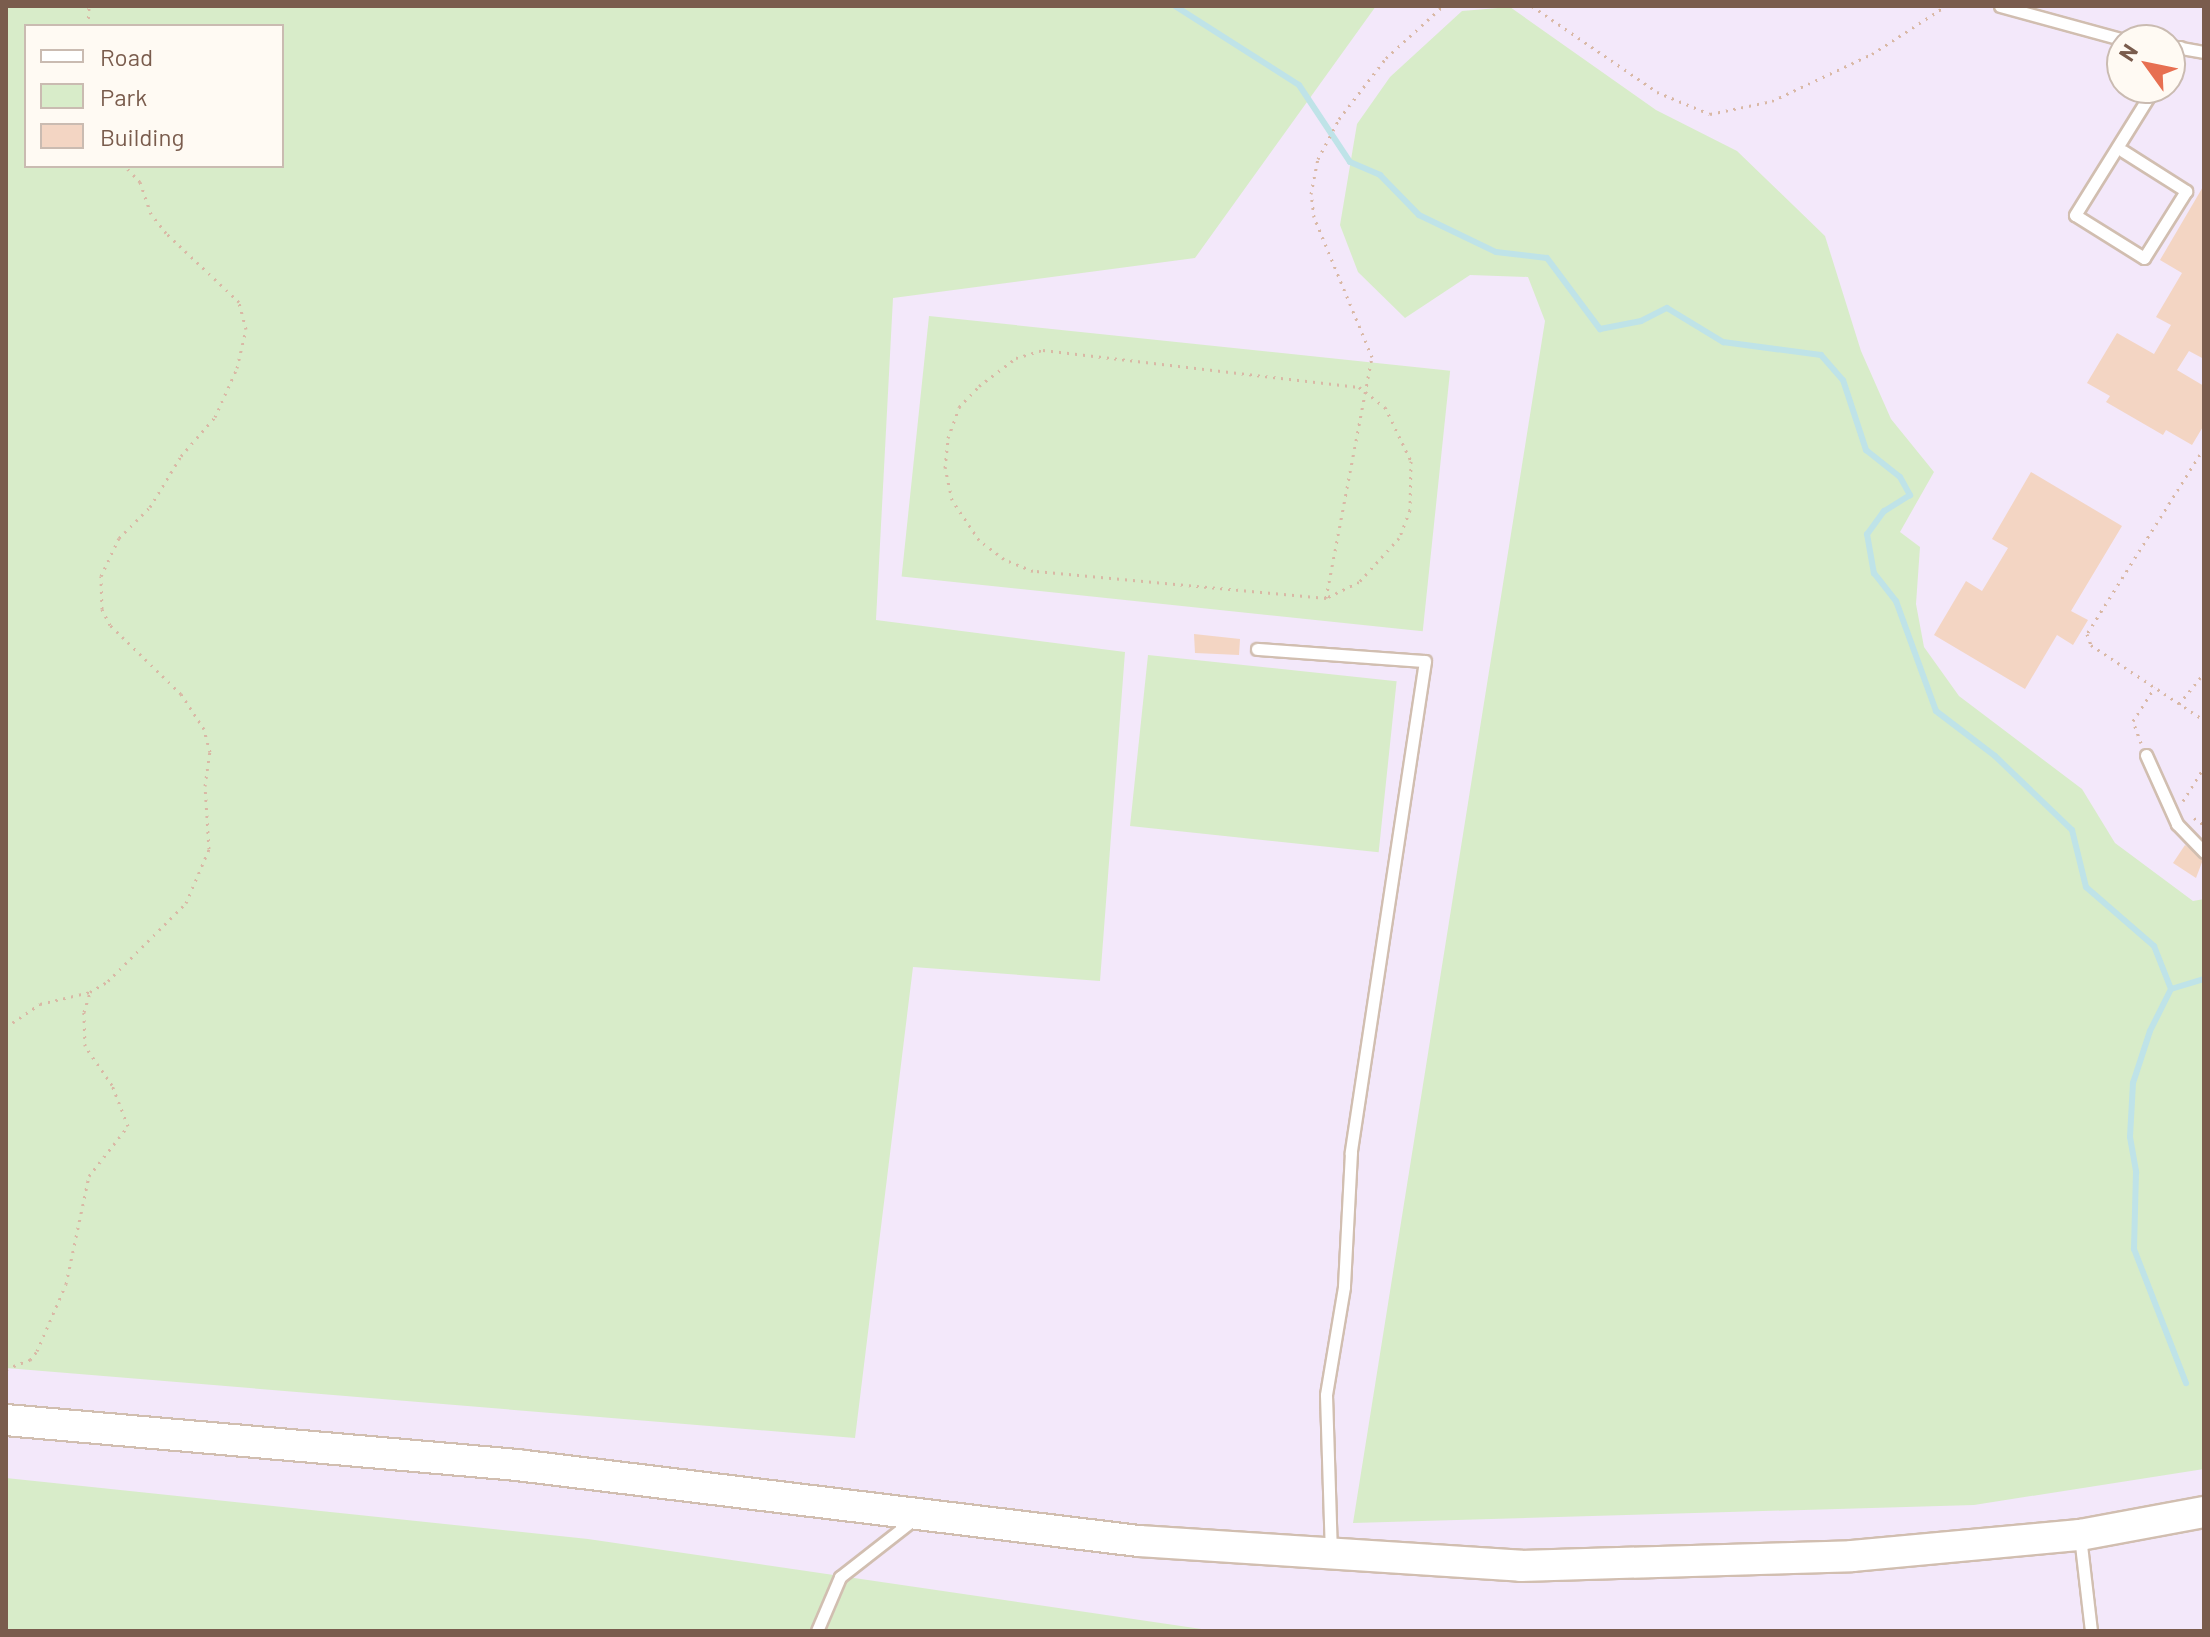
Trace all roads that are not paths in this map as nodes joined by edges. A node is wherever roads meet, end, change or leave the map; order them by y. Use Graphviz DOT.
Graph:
graph roads {
  1 [pos="2000,6"];
  2 [pos="2106,35"];
  3 [pos="2144,104"];
  4 [pos="2123,151"];
  5 [pos="1257,649"];
  6 [pos="2146,755"];
  7 [pos="2204,852"];
  8 [pos="6,1420"];
  9 [pos="2204,1512"];
  10 [pos="920,1515"];
  11 [pos="2080,1535"];
  12 [pos="1332,1557"];
  13 [pos="817,1631"];
  14 [pos="2091,1631"];
  1 -- 2 [label="lane"];
  3 -- 4 [label="lane"];
  5 -- 12 [label="lane"];
  6 -- 7 [label="lane"];
  8 -- 10 [label="street"];
  9 -- 11 [label="street"];
  10 -- 12 [label="street"];
  10 -- 13 [label="lane"];
  11 -- 12 [label="street"];
  11 -- 14 [label="lane"];
}
